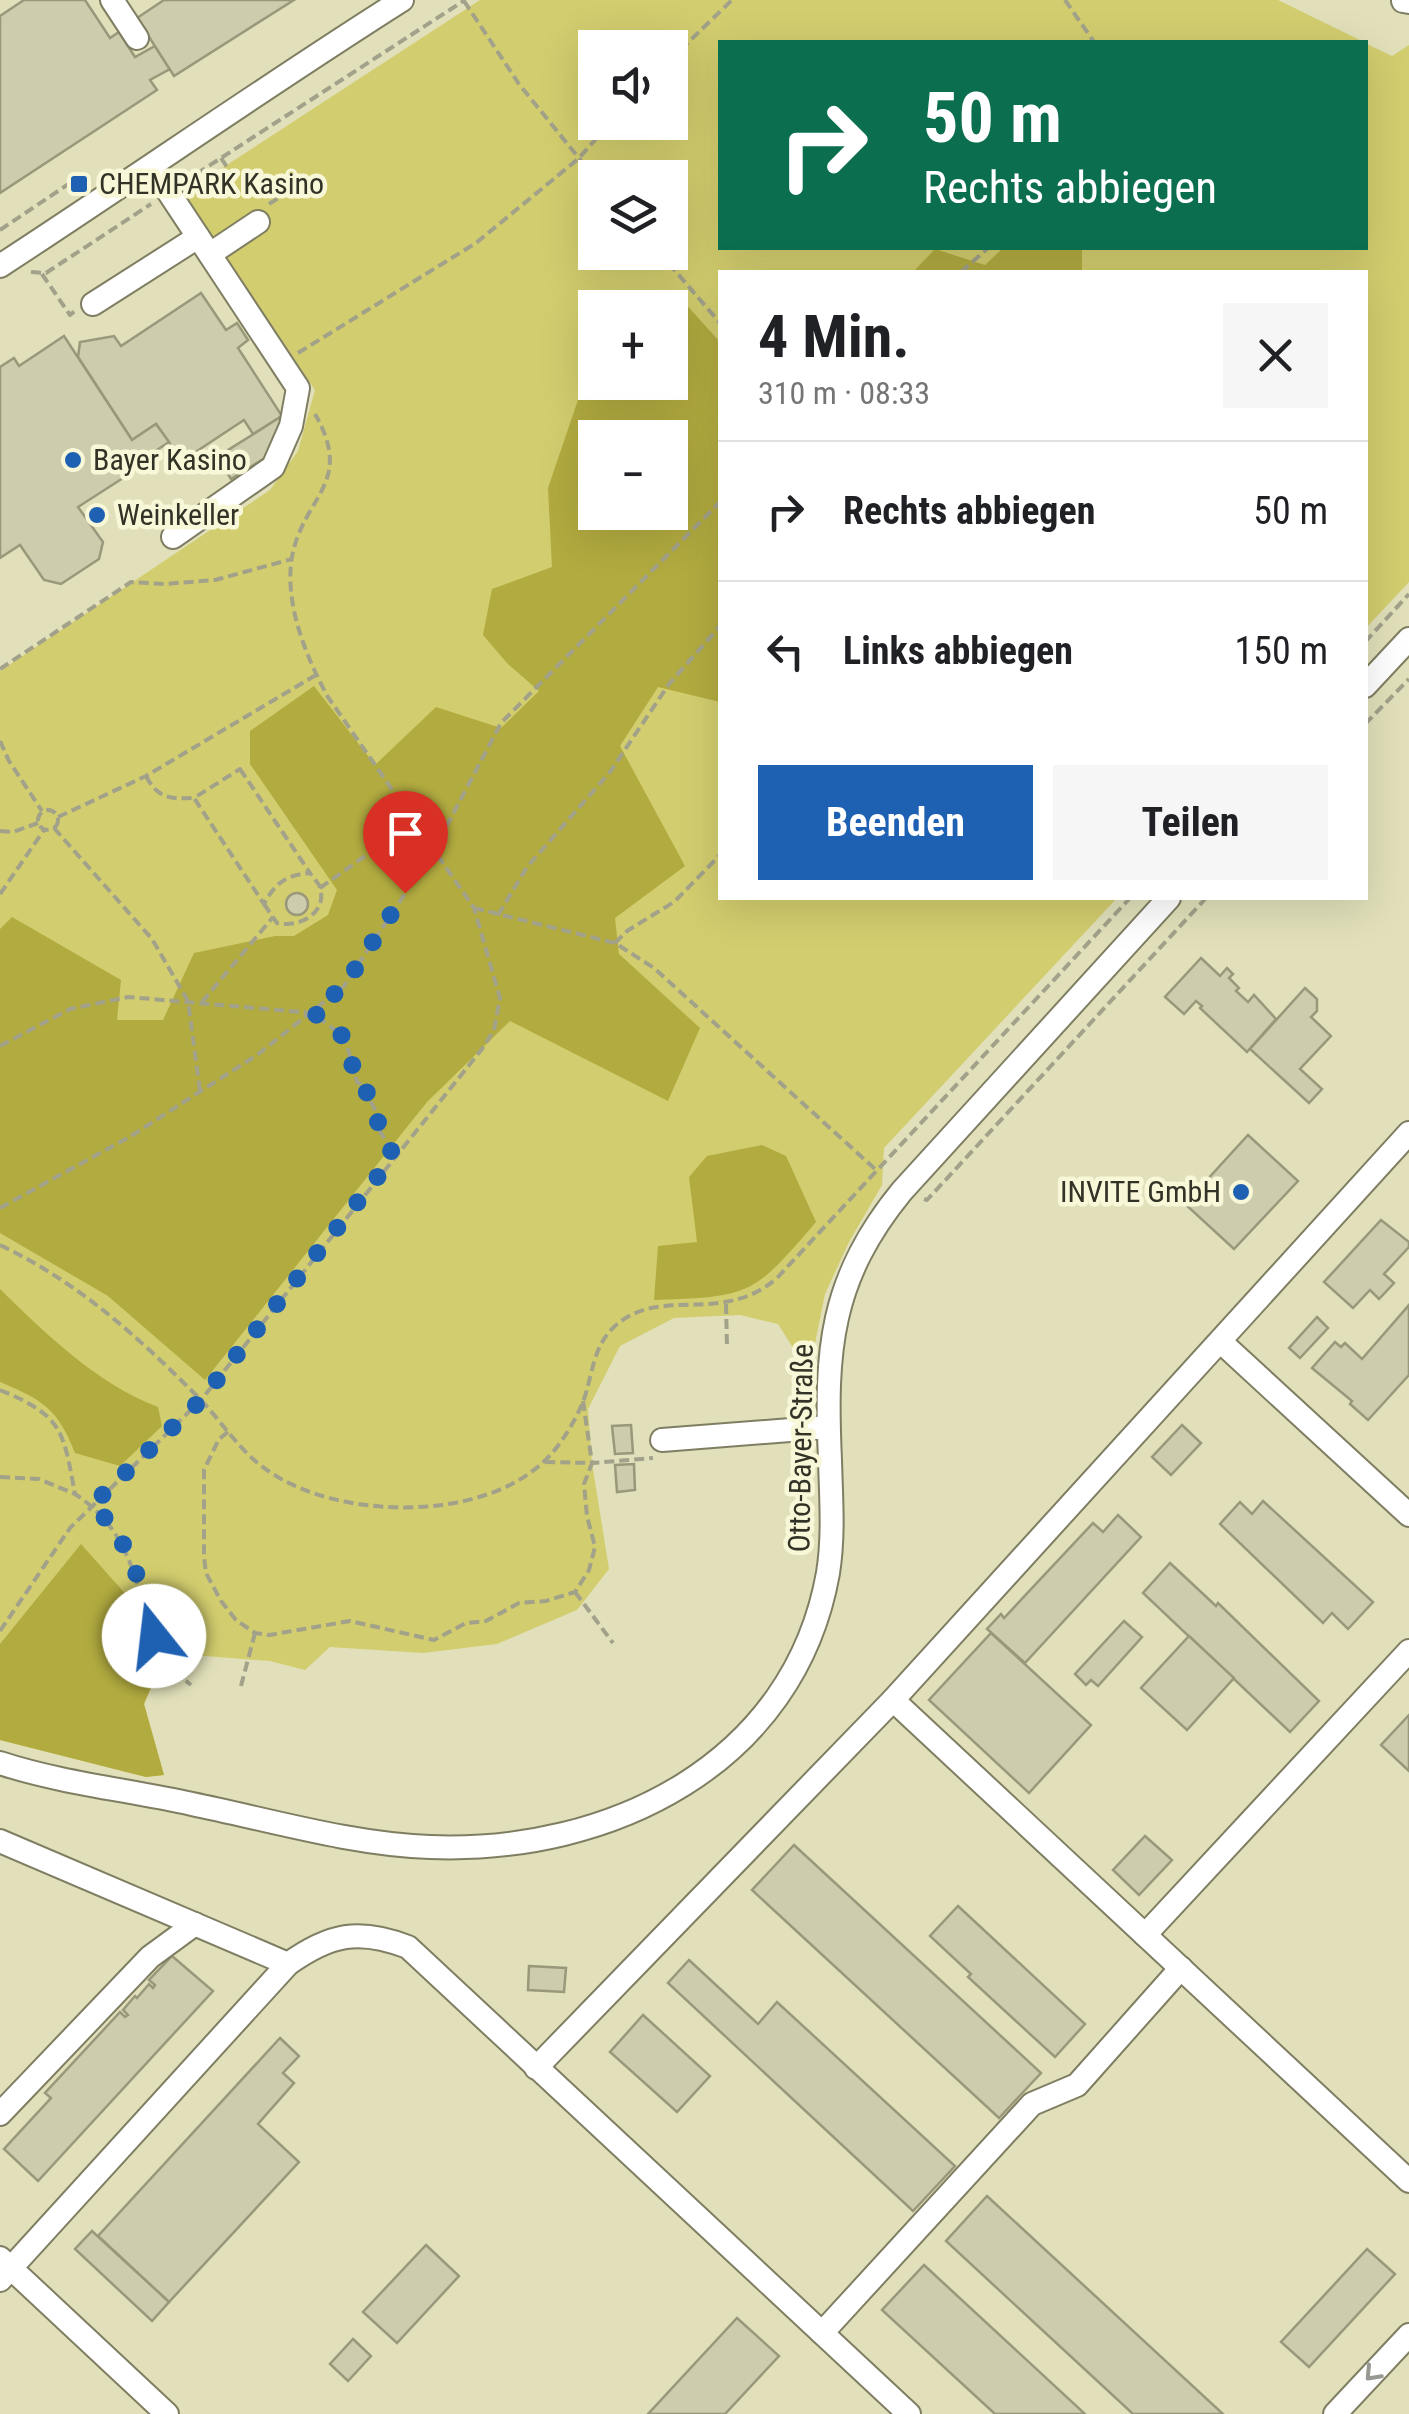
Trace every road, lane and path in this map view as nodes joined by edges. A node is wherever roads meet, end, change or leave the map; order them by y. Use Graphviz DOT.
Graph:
graph roads {
  1 [pos="112,0"];
  2 [pos="402,0"];
  3 [pos="465,0"];
  4 [pos="732,0"];
  5 [pos="1064,0"];
  6 [pos="137,38"];
  7 [pos="1093,40"];
  8 [pos="688,43"];
  9 [pos="594,140"];
  10 [pos="221,158"];
  11 [pos="578,158"];
  12 [pos="152,167"];
  13 [pos="229,178"];
  14 [pos="307,180"];
  15 [pos="79,184"];
  16 [pos="168,192"];
  17 [pos="262,214"];
  18 [pos="0,230"];
  19 [pos="204,246"];
  20 [pos="986,250"];
  21 [pos="10,269"];
  22 [pos="674,270"];
  23 [pos="963,270"];
  24 [pos="44,271"];
  25 [pos="94,304"];
  26 [pos="718,321"];
  27 [pos="282,364"];
  28 [pos="298,388"];
  29 [pos="718,504"];
  30 [pos="173,537"];
  31 [pos="292,559"];
  32 [pos="1409,594"];
  33 [pos="718,628"];
  34 [pos="1409,638"];
  35 [pos="1368,639"];
  36 [pos="0,668"];
  37 [pos="316,675"];
  38 [pos="1409,679"];
  39 [pos="1368,683"];
  40 [pos="1368,721"];
  41 [pos="0,741"];
  42 [pos="146,776"];
  43 [pos="194,798"];
  44 [pos="42,811"];
  45 [pos="58,817"];
  46 [pos="416,820"];
  47 [pos="38,823"];
  48 [pos="54,828"];
  49 [pos="44,830"];
  50 [pos="0,831"];
  51 [pos="435,848"];
  52 [pos="718,858"];
  53 [pos="310,874"];
  54 [pos="320,888"];
  55 [pos="0,894"];
  56 [pos="1128,900"];
  57 [pos="1167,900"];
  58 [pos="1204,900"];
  59 [pos="264,904"];
  60 [pos="474,908"];
  61 [pos="498,915"];
  62 [pos="273,917"];
  63 [pos="615,943"];
  64 [pos="188,1001"];
  65 [pos="202,1002"];
  66 [pos="313,1012"];
  67 [pos="0,1046"];
  68 [pos="200,1091"];
  69 [pos="1409,1134"];
  70 [pos="394,1156"];
  71 [pos="876,1170"];
  72 [pos="902,1190"];
  73 [pos="0,1208"];
  74 [pos="0,1245"];
  75 [pos="726,1304"];
  76 [pos="1221,1342"];
  77 [pos="727,1347"];
  78 [pos="0,1390"];
  79 [pos="201,1400"];
  80 [pos="583,1401"];
  81 [pos="828,1427"];
  82 [pos="228,1432"];
  83 [pos="662,1448"];
  84 [pos="544,1462"];
  85 [pos="592,1464"];
  86 [pos="0,1477"];
  87 [pos="75,1494"];
  88 [pos="92,1505"];
  89 [pos="1409,1515"];
  90 [pos="575,1592"];
  91 [pos="0,1631"];
  92 [pos="255,1633"];
  93 [pos="612,1643"];
  94 [pos="1409,1651"];
  95 [pos="191,1686"];
  96 [pos="241,1686"];
  97 [pos="893,1700"];
  98 [pos="0,1763"];
  99 [pos="0,1841"];
  100 [pos="194,1924"];
  101 [pos="1144,1935"];
  102 [pos="288,1964"];
  103 [pos="1181,1968"];
  104 [pos="536,2068"];
  105 [pos="0,2114"];
  106 [pos="1409,2181"];
  107 [pos="4,2269"];
  108 [pos="822,2333"];
  109 [pos="1409,2335"];
  110 [pos="167,2414"];
  111 [pos="909,2414"];
  112 [pos="1334,2414"];
  1 -- 6 [label="street"];
  2 -- 12 [label="street"];
  3 -- 10 [label="path"];
  3 -- 11 [label="path"];
  4 -- 8 [label="path"];
  5 -- 7 [label="path"];
  9 -- 11 [label="path"];
  10 -- 13 [label="path"];
  10 -- 16 [label="path"];
  11 -- 27 [label="path"];
  12 -- 16 [label="street"];
  12 -- 21 [label="street"];
  14 -- 17 [label="path"];
  15 -- 18 [label="path"];
  16 -- 19 [label="street"];
  16 -- 24 [label="path"];
  17 -- 19 [label="street"];
  19 -- 25 [label="street"];
  19 -- 27 [label="street"];
  20 -- 23 [label="path"];
  21 -- 24 [label="path"];
  22 -- 26 [label="path"];
  24 -- 25 [label="path"];
  27 -- 28 [label="street"];
  28 -- 30 [label="street"];
  28 -- 31 [label="path"];
  29 -- 51 [label="path"];
  31 -- 36 [label="path"];
  31 -- 37 [label="path"];
  32 -- 35 [label="path"];
  33 -- 61 [label="path"];
  34 -- 39 [label="street"];
  37 -- 42 [label="path"];
  37 -- 46 [label="path"];
  38 -- 40 [label="path"];
  41 -- 44 [label="path"];
  42 -- 43 [label="path"];
  42 -- 45 [label="path"];
  43 -- 53 [label="path"];
  43 -- 59 [label="path"];
  44 -- 45 [label="path"];
  44 -- 47 [label="path"];
  45 -- 48 [label="path"];
  46 -- 51 [label="path"];
  46 -- 54 [label="path"];
  47 -- 49 [label="path"];
  47 -- 50 [label="path"];
  48 -- 49 [label="path"];
  48 -- 64 [label="path"];
  49 -- 55 [label="path"];
  51 -- 60 [label="path"];
  51 -- 66 [label="path"];
  52 -- 63 [label="path"];
  53 -- 54 [label="path"];
  53 -- 59 [label="path"];
  54 -- 62 [label="path"];
  56 -- 71 [label="path"];
  57 -- 72 [label="street, Otto-Bayer-Straße"];
  58 -- 72 [label="path"];
  59 -- 62 [label="path"];
  60 -- 61 [label="path"];
  60 -- 70 [label="path"];
  61 -- 63 [label="path"];
  62 -- 65 [label="path"];
  63 -- 71 [label="path"];
  64 -- 65 [label="path"];
  64 -- 67 [label="path"];
  64 -- 68 [label="path"];
  65 -- 66 [label="path"];
  66 -- 68 [label="path"];
  66 -- 70 [label="path"];
  68 -- 73 [label="path"];
  69 -- 76 [label="street"];
  70 -- 79 [label="path"];
  71 -- 75 [label="path"];
  72 -- 81 [label="street, Otto-Bayer-Straße"];
  74 -- 79 [label="path"];
  75 -- 77 [label="path"];
  75 -- 80 [label="path"];
  76 -- 89 [label="street"];
  76 -- 97 [label="street"];
  78 -- 87 [label="path"];
  79 -- 82 [label="path"];
  79 -- 88 [label="path"];
  80 -- 84 [label="path"];
  80 -- 85 [label="path"];
  81 -- 83 [label="street"];
  81 -- 98 [label="street, Otto-Bayer-Straße"];
  82 -- 84 [label="path"];
  82 -- 92 [label="path"];
  83 -- 85 [label="path"];
  84 -- 85 [label="path"];
  85 -- 90 [label="path"];
  86 -- 87 [label="path"];
  87 -- 88 [label="path"];
  88 -- 91 [label="path"];
  88 -- 95 [label="path"];
  90 -- 92 [label="path"];
  90 -- 93 [label="path"];
  92 -- 96 [label="path"];
  94 -- 101 [label="street"];
  97 -- 101 [label="street"];
  97 -- 104 [label="street"];
  99 -- 100 [label="street"];
  100 -- 102 [label="street"];
  100 -- 105 [label="street"];
  101 -- 103 [label="street"];
  102 -- 104 [label="street"];
  102 -- 107 [label="street"];
  103 -- 106 [label="street"];
  103 -- 108 [label="street"];
  104 -- 108 [label="street"];
  107 -- 110 [label="street"];
  108 -- 111 [label="street"];
  109 -- 112 [label="street, one-way"];
}
